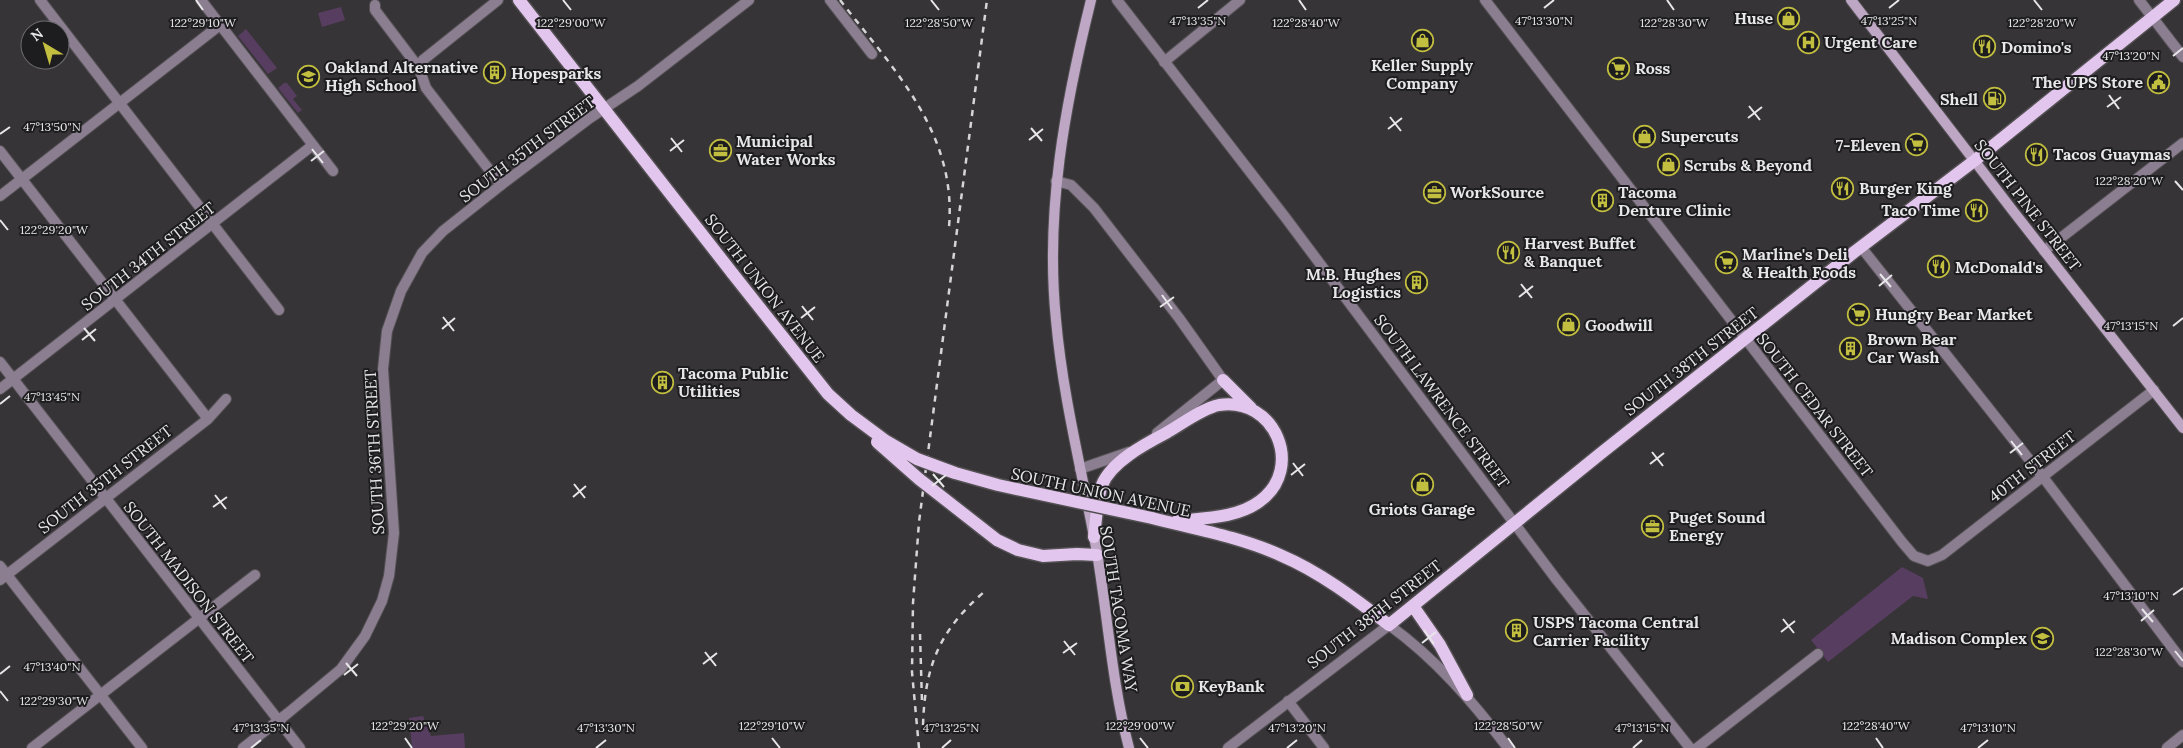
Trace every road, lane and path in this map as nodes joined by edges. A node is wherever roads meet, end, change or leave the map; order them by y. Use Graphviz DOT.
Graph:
graph roads {
  1 [pos="40,0"];
  2 [pos="201,0"];
  3 [pos="498,0"];
  4 [pos="519,0"];
  5 [pos="749,0"];
  6 [pos="830,0"];
  7 [pos="1091,0"];
  8 [pos="1116,0"];
  9 [pos="1240,0"];
  10 [pos="1485,0"];
  11 [pos="1851,0"];
  12 [pos="2139,0"];
  13 [pos="2174,0"];
  14 [pos="374,5"];
  15 [pos="2152,18"];
  16 [pos="220,25"];
  17 [pos="872,54"];
  18 [pos="2183,57"];
  19 [pos="1164,62"];
  20 [pos="419,68"];
  21 [pos="120,102"];
  22 [pos="604,110"];
  23 [pos="2183,143"];
  24 [pos="313,145"];
  25 [pos="0,151"];
  26 [pos="1974,160"];
  27 [pos="333,171"];
  28 [pos="22,179"];
  29 [pos="1056,181"];
  30 [pos="501,185"];
  31 [pos="0,196"];
  32 [pos="214,224"];
  33 [pos="1861,247"];
  34 [pos="2044,251"];
  35 [pos="422,253"];
  36 [pos="115,300"];
  37 [pos="279,310"];
  38 [pos="1745,340"];
  39 [pos="0,362"];
  40 [pos="13,379"];
  41 [pos="1223,380"];
  42 [pos="0,389"];
  43 [pos="2154,390"];
  44 [pos="226,399"];
  45 [pos="1252,409"];
  46 [pos="851,415"];
  47 [pos="208,419"];
  48 [pos="2183,428"];
  49 [pos="1139,447"];
  50 [pos="1080,469"];
  51 [pos="2043,477"];
  52 [pos="106,498"];
  53 [pos="1169,522"];
  54 [pos="1514,523"];
  55 [pos="1094,537"];
  56 [pos="1097,555"];
  57 [pos="1925,560"];
  58 [pos="0,566"];
  59 [pos="255,575"];
  60 [pos="3,577"];
  61 [pos="1412,606"];
  62 [pos="198,618"];
  63 [pos="1389,625"];
  64 [pos="1818,654"];
  65 [pos="2183,662"];
  66 [pos="100,694"];
  67 [pos="1467,695"];
  68 [pos="1288,701"];
  69 [pos="279,721"];
  70 [pos="2183,735"];
  71 [pos="32,748"];
  72 [pos="142,748"];
  73 [pos="243,748"];
  74 [pos="300,748"];
  75 [pos="1129,748"];
  76 [pos="1228,748"];
  77 [pos="1324,748"];
  78 [pos="1508,748"];
  79 [pos="1690,748"];
  80 [pos="1697,748"];
  81 [pos="2167,748"];
  1 -- 21 [label="street"];
  2 -- 16 [label="street"];
  3 -- 20 [label="street"];
  4 -- 22 [label="main road, SOUTH UNION AVENUE"];
  5 -- 22 [label="street, SOUTH 35TH STREET"];
  6 -- 17 [label="street"];
  7 -- 29 [label="main road, SOUTH TACOMA WAY"];
  8 -- 19 [label="street, SOUTH LAWRENCE STREET"];
  9 -- 19 [label="street"];
  10 -- 38 [label="street, SOUTH CEDAR STREET"];
  11 -- 26 [label="main road, SOUTH PINE STREET"];
  12 -- 15 [label="street"];
  13 -- 15 [label="main road, SOUTH 38TH STREET"];
  14 -- 20 [label="street"];
  15 -- 18 [label="street"];
  15 -- 26 [label="main road, SOUTH 38TH STREET"];
  16 -- 21 [label="street"];
  16 -- 24 [label="street"];
  19 -- 54 [label="street, SOUTH LAWRENCE STREET"];
  20 -- 30 [label="street"];
  21 -- 28 [label="street"];
  21 -- 32 [label="street"];
  22 -- 30 [label="street, SOUTH 35TH STREET"];
  22 -- 46 [label="main road, SOUTH UNION AVENUE, bridge"];
  23 -- 34 [label="street"];
  24 -- 27 [label="street"];
  24 -- 32 [label="street, SOUTH 34TH STREET"];
  25 -- 28 [label="street"];
  26 -- 33 [label="main road, SOUTH 38TH STREET"];
  26 -- 34 [label="main road, SOUTH PINE STREET"];
  28 -- 31 [label="street"];
  28 -- 36 [label="street"];
  29 -- 41 [label="street"];
  29 -- 50 [label="main road, SOUTH TACOMA WAY"];
  30 -- 35 [label="street, SOUTH 35TH STREET"];
  32 -- 36 [label="street, SOUTH 34TH STREET"];
  32 -- 37 [label="street"];
  33 -- 38 [label="main road, SOUTH 38TH STREET"];
  33 -- 51 [label="street"];
  34 -- 43 [label="main road, SOUTH PINE STREET"];
  35 -- 69 [label="street, SOUTH 36TH STREET"];
  36 -- 40 [label="street, SOUTH 34TH STREET"];
  36 -- 47 [label="street"];
  38 -- 54 [label="main road, SOUTH 38TH STREET"];
  38 -- 57 [label="street, SOUTH CEDAR STREET"];
  39 -- 40 [label="street, SOUTH MADISON STREET"];
  40 -- 42 [label="street, SOUTH 34TH STREET"];
  40 -- 52 [label="street, SOUTH MADISON STREET"];
  41 -- 45 [label="main road"];
  41 -- 49 [label="street"];
  43 -- 48 [label="main road, SOUTH PINE STREET"];
  43 -- 51 [label="street, 40TH STREET"];
  44 -- 47 [label="street, SOUTH 35TH STREET"];
  45 -- 49 [label="main road"];
  45 -- 53 [label="main road"];
  46 -- 53 [label="main road, SOUTH UNION AVENUE, bridge"];
  46 -- 56 [label="main road, bridge"];
  47 -- 52 [label="street, SOUTH 35TH STREET"];
  49 -- 50 [label="street"];
  49 -- 55 [label="main road"];
  50 -- 55 [label="main road, SOUTH TACOMA WAY"];
  51 -- 57 [label="street, 40TH STREET"];
  51 -- 65 [label="street"];
  52 -- 60 [label="street, SOUTH 35TH STREET"];
  52 -- 62 [label="street, SOUTH MADISON STREET"];
  53 -- 63 [label="main road, SOUTH UNION AVENUE"];
  54 -- 61 [label="main road, SOUTH 38TH STREET"];
  54 -- 79 [label="street, SOUTH LAWRENCE STREET"];
  55 -- 56 [label="main road, SOUTH TACOMA WAY"];
  56 -- 75 [label="main road, SOUTH TACOMA WAY"];
  58 -- 60 [label="street"];
  59 -- 62 [label="street"];
  60 -- 66 [label="street"];
  61 -- 63 [label="main road, SOUTH 38TH STREET"];
  61 -- 67 [label="main road"];
  62 -- 66 [label="street"];
  62 -- 69 [label="street, SOUTH MADISON STREET"];
  63 -- 67 [label="street"];
  63 -- 68 [label="street, SOUTH 38TH STREET"];
  64 -- 80 [label="street"];
  66 -- 71 [label="street"];
  66 -- 72 [label="street"];
  67 -- 78 [label="street"];
  68 -- 76 [label="street, SOUTH 38TH STREET"];
  68 -- 77 [label="street"];
  69 -- 73 [label="street, SOUTH 36TH STREET"];
  69 -- 74 [label="street, SOUTH MADISON STREET"];
  70 -- 81 [label="street"];
}
